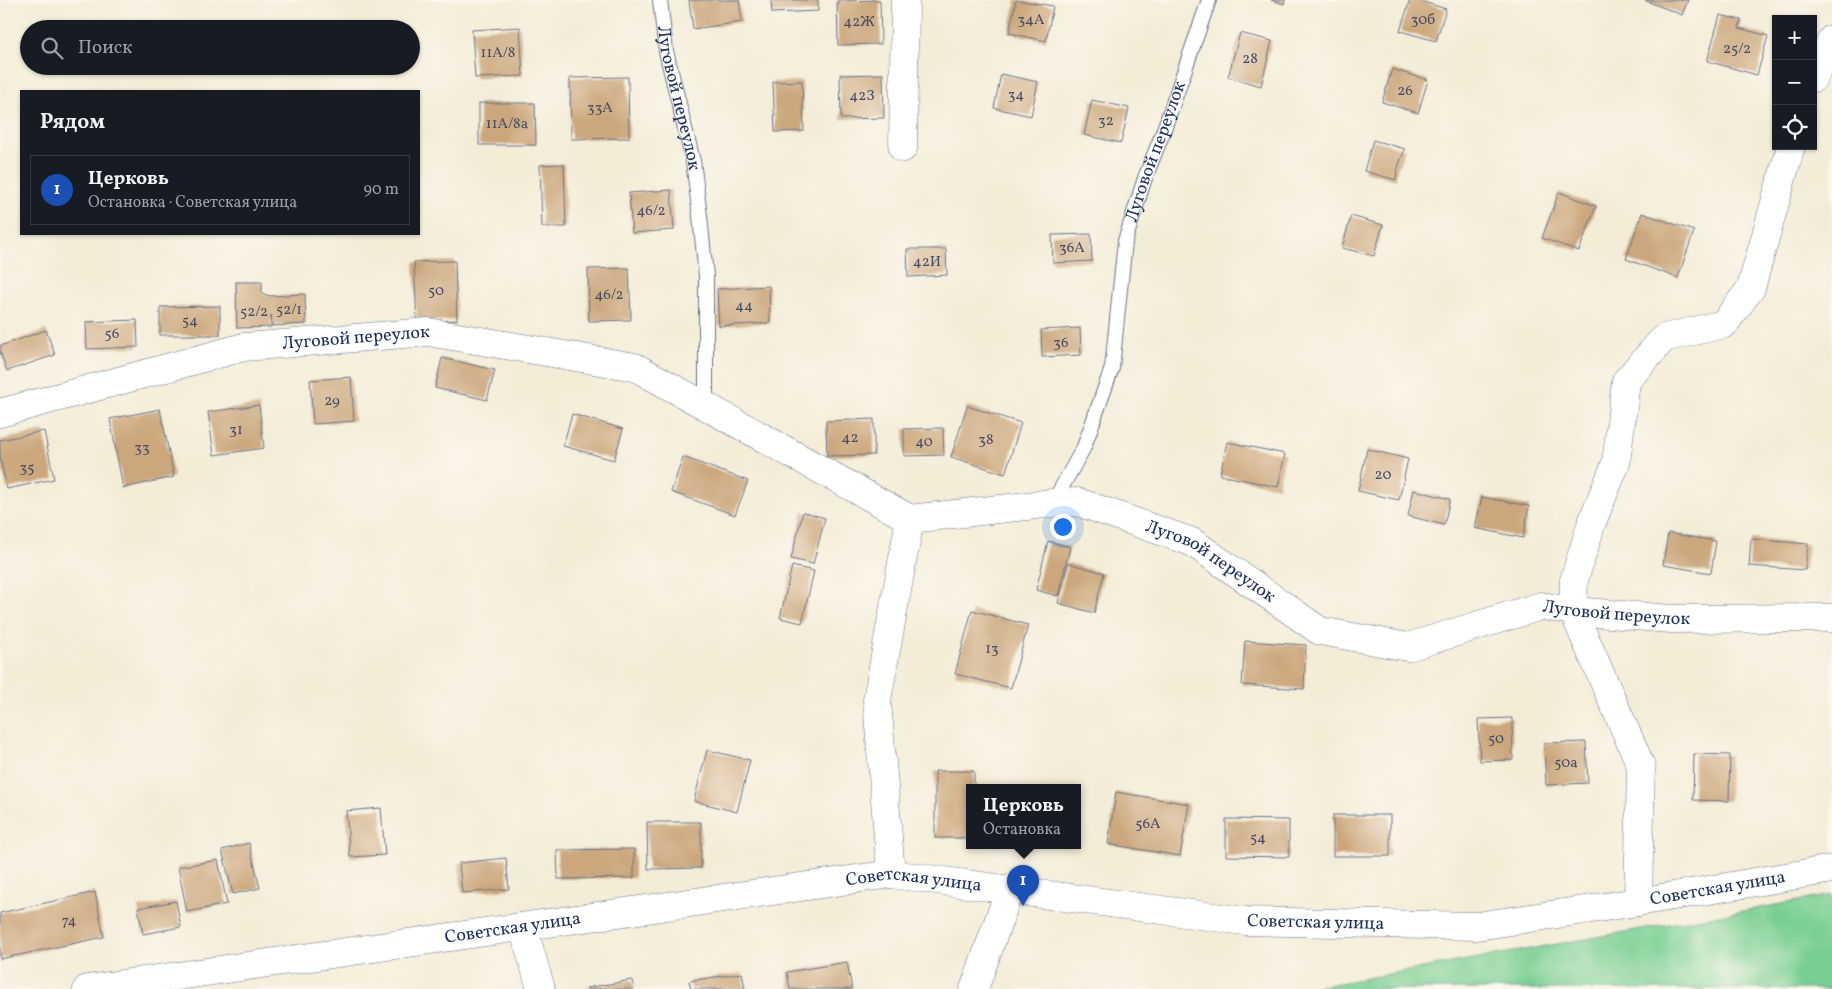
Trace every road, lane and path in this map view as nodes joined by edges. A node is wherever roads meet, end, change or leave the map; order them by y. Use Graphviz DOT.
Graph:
graph roads {
  1 [pos="660,0"];
  2 [pos="905,0"];
  3 [pos="1210,0"];
  4 [pos="1832,38"];
  5 [pos="1817,70"];
  6 [pos="903,148"];
  7 [pos="1790,150"];
  8 [pos="706,406"];
  9 [pos="0,413"];
  10 [pos="1053,503"];
  11 [pos="910,519"];
  12 [pos="1573,611"];
  13 [pos="1832,618"];
  14 [pos="1832,869"];
  15 [pos="891,874"];
  16 [pos="1010,889"];
  17 [pos="1638,902"];
  18 [pos="523,927"];
  19 [pos="87,989"];
  20 [pos="541,989"];
  21 [pos="974,989"];
  1 -- 8 [label="lane, Луговой переулок"];
  2 -- 6 [label="street"];
  3 -- 10 [label="lane, Луговой переулок"];
  4 -- 5 [label="street"];
  7 -- 12 [label="street"];
  8 -- 9 [label="street, Луговой переулок"];
  8 -- 11 [label="street, Луговой переулок"];
  10 -- 11 [label="street, Луговой переулок"];
  10 -- 12 [label="street, Луговой переулок"];
  11 -- 15 [label="street"];
  12 -- 13 [label="street, Луговой переулок"];
  12 -- 17 [label="street"];
  14 -- 17 [label="street, Советская улица"];
  15 -- 16 [label="street, Советская улица"];
  15 -- 18 [label="street, Советская улица"];
  16 -- 17 [label="street, Советская улица"];
  16 -- 21 [label="street"];
  18 -- 19 [label="street, Советская улица"];
  18 -- 20 [label="street"];
}
